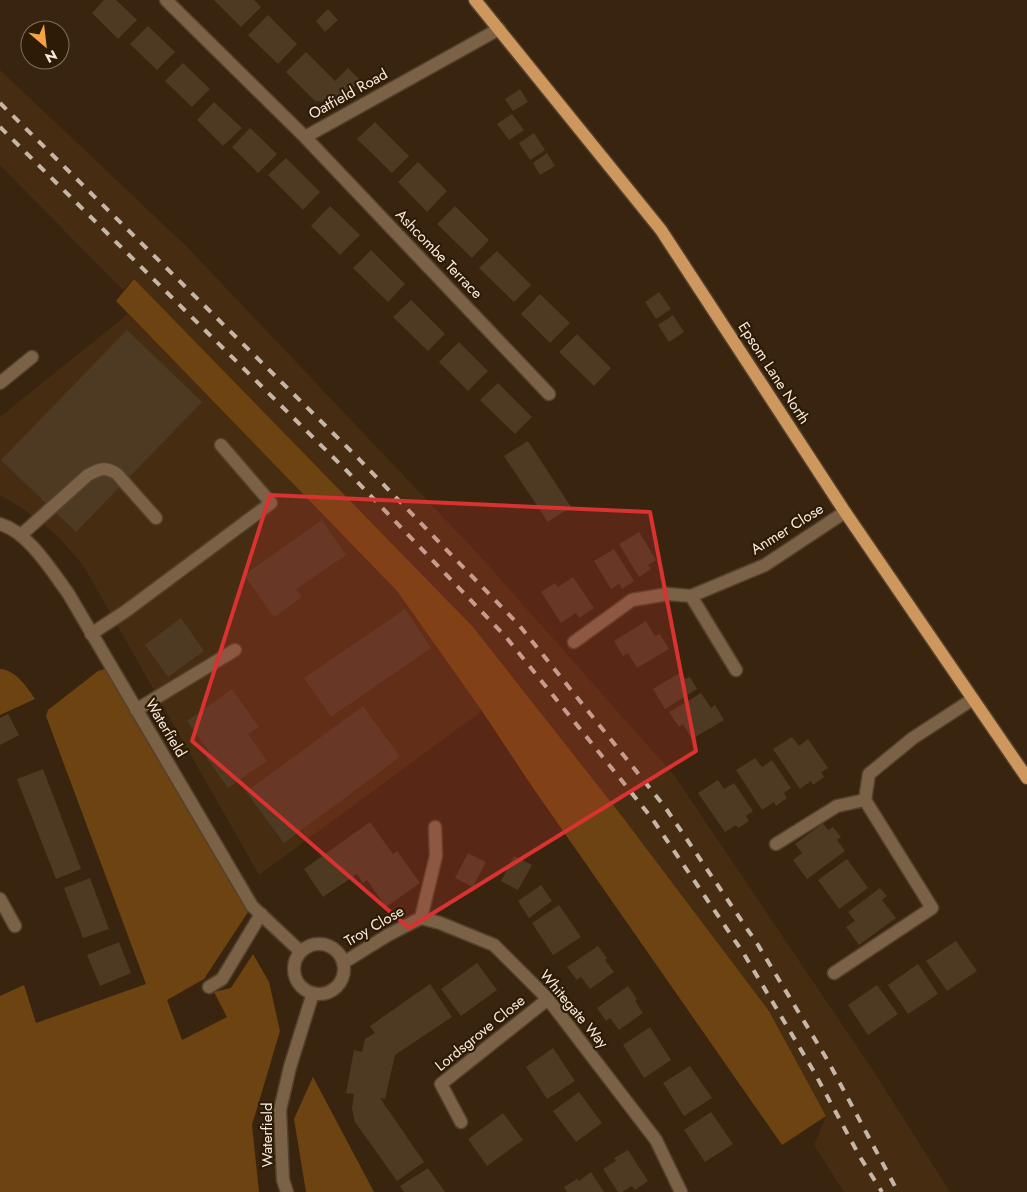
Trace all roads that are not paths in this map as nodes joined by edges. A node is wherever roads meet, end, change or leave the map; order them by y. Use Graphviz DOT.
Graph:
graph roads {
  1 [pos="166,0"];
  2 [pos="475,0"];
  3 [pos="499,28"];
  4 [pos="305,137"];
  5 [pos="32,357"];
  6 [pos="0,383"];
  7 [pos="549,394"];
  8 [pos="221,446"];
  9 [pos="845,512"];
  10 [pos="156,518"];
  11 [pos="0,524"];
  12 [pos="21,535"];
  13 [pos="691,596"];
  14 [pos="92,634"];
  15 [pos="574,642"];
  16 [pos="235,650"];
  17 [pos="736,670"];
  18 [pos="972,699"];
  19 [pos="136,710"];
  20 [pos="1027,778"];
  21 [pos="865,800"];
  22 [pos="435,827"];
  23 [pos="776,844"];
  24 [pos="0,899"];
  25 [pos="261,914"];
  26 [pos="421,918"];
  27 [pos="15,926"];
  28 [pos="301,952"];
  29 [pos="343,963"];
  30 [pos="834,973"];
  31 [pos="209,987"];
  32 [pos="313,993"];
  33 [pos="548,999"];
  34 [pos="461,1122"];
  35 [pos="287,1192"];
  36 [pos="681,1192"];
  1 -- 4 [label="street, Oatfield Road"];
  2 -- 3 [label="main road, Epsom Lane North"];
  3 -- 4 [label="street, Oatfield Road"];
  3 -- 9 [label="main road, Epsom Lane North"];
  4 -- 7 [label="street, Ashcombe Terrace"];
  5 -- 6 [label="street"];
  8 -- 14 [label="street"];
  9 -- 13 [label="street, Anmer Close"];
  9 -- 18 [label="main road, Epsom Lane North"];
  10 -- 12 [label="street"];
  11 -- 12 [label="street, Waterfield"];
  12 -- 14 [label="street, Waterfield"];
  13 -- 15 [label="street, Anmer Close"];
  13 -- 17 [label="street"];
  14 -- 19 [label="street, Waterfield"];
  16 -- 19 [label="street"];
  18 -- 20 [label="main road, Epsom Lane North"];
  18 -- 21 [label="street"];
  19 -- 25 [label="street, Waterfield"];
  21 -- 23 [label="street"];
  21 -- 30 [label="street"];
  22 -- 26 [label="street"];
  24 -- 27 [label="street"];
  25 -- 28 [label="street, Waterfield"];
  25 -- 31 [label="street"];
  26 -- 29 [label="street, Troy Close"];
  26 -- 33 [label="street, Whitegate Way"];
  28 -- 29 [label="street"];
  28 -- 32 [label="street"];
  29 -- 32 [label="street"];
  32 -- 35 [label="street, Waterfield"];
  33 -- 34 [label="street, Lordsgrove Close"];
  33 -- 36 [label="street, Whitegate Way"];
}
